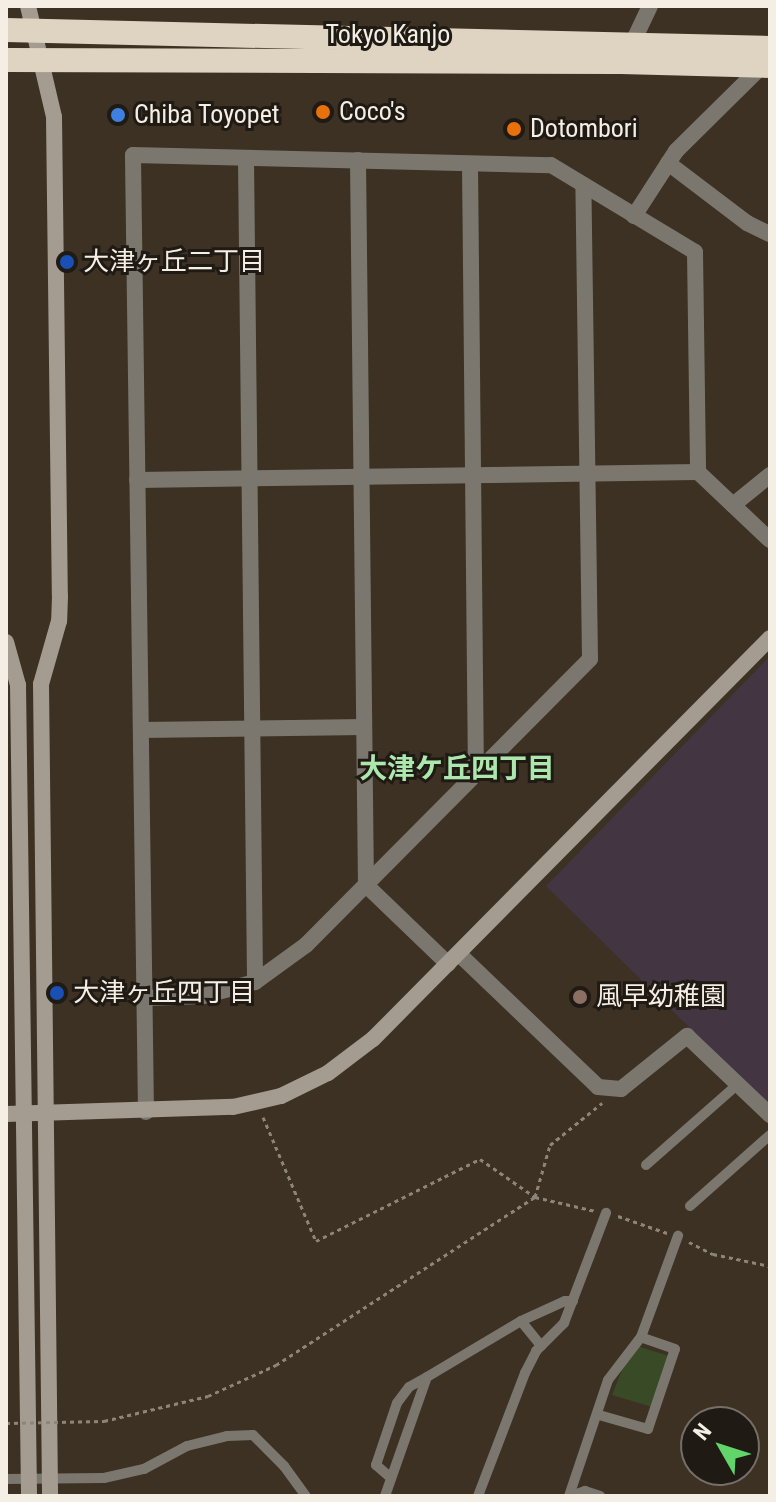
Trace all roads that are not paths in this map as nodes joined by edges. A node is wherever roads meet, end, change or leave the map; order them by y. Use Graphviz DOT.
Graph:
graph roads {
  1 [pos="28,6"];
  2 [pos="650,6"];
  3 [pos="6,30"];
  4 [pos="31,31"];
  5 [pos="632,44"];
  6 [pos="6,60"];
  7 [pos="767,60"];
  8 [pos="38,61"];
  9 [pos="246,159"];
  10 [pos="358,160"];
  11 [pos="668,163"];
  12 [pos="470,164"];
  13 [pos="583,185"];
  14 [pos="634,216"];
  15 [pos="770,234"];
  16 [pos="698,472"];
  17 [pos="585,474"];
  18 [pos="770,475"];
  19 [pos="471,476"];
  20 [pos="361,477"];
  21 [pos="250,478"];
  22 [pos="137,480"];
  23 [pos="733,505"];
  24 [pos="770,540"];
  25 [pos="770,638"];
  26 [pos="6,642"];
  27 [pos="364,727"];
  28 [pos="253,728"];
  29 [pos="141,730"];
  30 [pos="476,774"];
  31 [pos="366,885"];
  32 [pos="454,959"];
  33 [pos="255,982"];
  34 [pos="145,998"];
  35 [pos="738,1084"];
  36 [pos="146,1112"];
  37 [pos="14,1114"];
  38 [pos="46,1115"];
  39 [pos="770,1115"];
  40 [pos="770,1135"];
  41 [pos="646,1165"];
  42 [pos="690,1206"];
  43 [pos="606,1213"];
  44 [pos="678,1236"];
  45 [pos="573,1301"];
  46 [pos="521,1321"];
  47 [pos="641,1337"];
  48 [pos="541,1346"];
  49 [pos="427,1377"];
  50 [pos="599,1415"];
  51 [pos="391,1478"];
  52 [pos="6,1479"];
  53 [pos="29,1488"];
  54 [pos="50,1488"];
  55 [pos="306,1496"];
  56 [pos="385,1496"];
  57 [pos="478,1496"];
  58 [pos="570,1496"];
  59 [pos="600,1496"];
  1 -- 4 [label="street"];
  2 -- 5 [label="street"];
  3 -- 4 [label="highway, Tokyo Kanjo"];
  4 -- 5 [label="highway, Tokyo Kanjo"];
  4 -- 8 [label="street"];
  5 -- 7 [label="highway, Tokyo Kanjo"];
  6 -- 8 [label="highway, Tokyo Kanjo"];
  7 -- 8 [label="highway, Tokyo Kanjo"];
  7 -- 11 [label="street"];
  8 -- 38 [label="street"];
  9 -- 10 [label="street"];
  9 -- 21 [label="street"];
  9 -- 22 [label="street"];
  10 -- 12 [label="street"];
  10 -- 20 [label="street"];
  11 -- 14 [label="street"];
  11 -- 15 [label="street"];
  12 -- 13 [label="street"];
  12 -- 19 [label="street"];
  13 -- 14 [label="street"];
  13 -- 17 [label="street"];
  14 -- 16 [label="street"];
  16 -- 17 [label="street"];
  16 -- 23 [label="street"];
  17 -- 19 [label="street"];
  17 -- 30 [label="street"];
  18 -- 23 [label="street"];
  19 -- 20 [label="street"];
  19 -- 30 [label="street"];
  20 -- 21 [label="street"];
  20 -- 27 [label="street"];
  21 -- 22 [label="street"];
  21 -- 28 [label="street"];
  22 -- 29 [label="street"];
  23 -- 24 [label="street"];
  25 -- 32 [label="street"];
  26 -- 37 [label="street"];
  27 -- 28 [label="street"];
  27 -- 31 [label="street"];
  28 -- 29 [label="street"];
  28 -- 33 [label="street"];
  29 -- 34 [label="street"];
  30 -- 31 [label="street"];
  31 -- 32 [label="street"];
  31 -- 33 [label="street"];
  32 -- 35 [label="street"];
  32 -- 36 [label="street"];
  33 -- 34 [label="street"];
  34 -- 36 [label="street"];
  35 -- 39 [label="street"];
  35 -- 41 [label="lane"];
  36 -- 38 [label="street"];
  37 -- 38 [label="street"];
  37 -- 53 [label="street"];
  38 -- 54 [label="street"];
  40 -- 42 [label="lane"];
  43 -- 45 [label="lane"];
  44 -- 47 [label="lane"];
  45 -- 46 [label="lane"];
  45 -- 48 [label="lane"];
  46 -- 48 [label="lane"];
  46 -- 49 [label="lane"];
  47 -- 50 [label="lane"];
  47 -- 50 [label="lane"];
  48 -- 57 [label="lane"];
  49 -- 51 [label="lane"];
  49 -- 51 [label="lane"];
  50 -- 58 [label="lane"];
  51 -- 56 [label="lane"];
  52 -- 53 [label="lane"];
  53 -- 54 [label="lane"];
  54 -- 55 [label="lane"];
  58 -- 59 [label="lane"];
}
